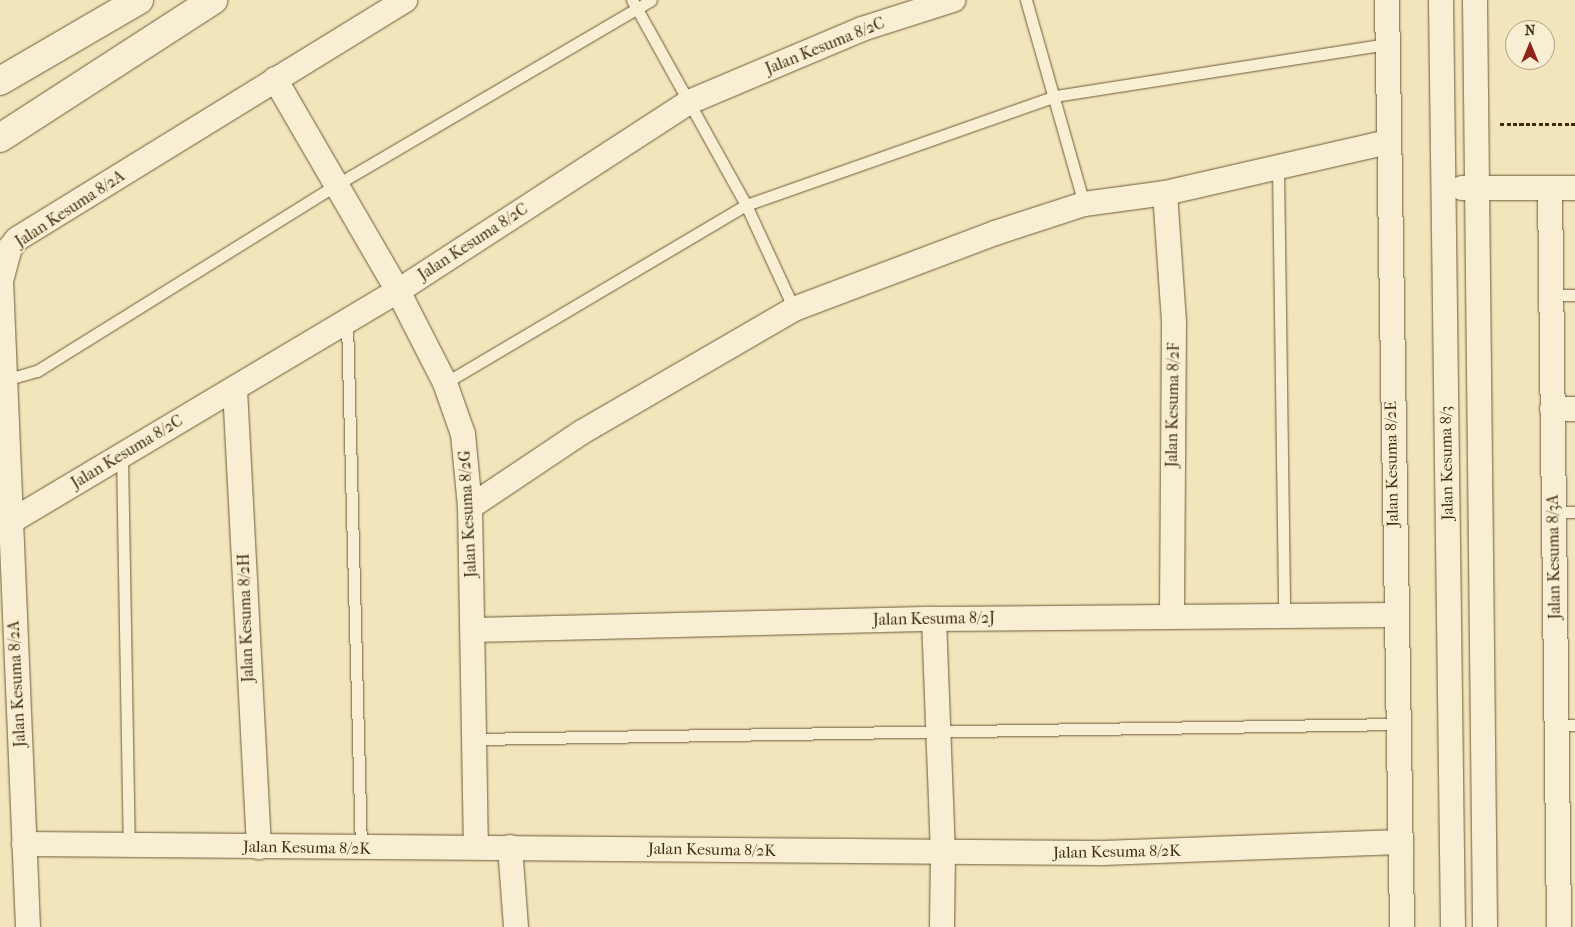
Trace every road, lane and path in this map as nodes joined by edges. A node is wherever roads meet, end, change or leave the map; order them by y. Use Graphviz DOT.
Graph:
graph roads {
  1 [pos="139,0"];
  2 [pos="213,0"];
  3 [pos="405,0"];
  4 [pos="651,0"];
  5 [pos="953,0"];
  6 [pos="1026,0"];
  7 [pos="1387,0"];
  8 [pos="1441,0"];
  9 [pos="1475,0"];
  10 [pos="634,3"];
  11 [pos="1388,44"];
  12 [pos="276,79"];
  13 [pos="0,81"];
  14 [pos="1055,96"];
  15 [pos="687,103"];
  16 [pos="1477,124"];
  17 [pos="1575,124"];
  18 [pos="0,138"];
  19 [pos="1388,142"];
  20 [pos="1278,168"];
  21 [pos="336,184"];
  22 [pos="1477,188"];
  23 [pos="1550,188"];
  24 [pos="1575,188"];
  25 [pos="1444,189"];
  26 [pos="1165,193"];
  27 [pos="1084,204"];
  28 [pos="746,205"];
  29 [pos="5,250"];
  30 [pos="398,291"];
  31 [pos="1551,295"];
  32 [pos="1575,295"];
  33 [pos="794,310"];
  34 [pos="347,322"];
  35 [pos="5,380"];
  36 [pos="445,383"];
  37 [pos="235,389"];
  38 [pos="1564,409"];
  39 [pos="122,455"];
  40 [pos="470,508"];
  41 [pos="1564,512"];
  42 [pos="10,522"];
  43 [pos="1394,615"];
  44 [pos="1284,616"];
  45 [pos="1172,617"];
  46 [pos="934,619"];
  47 [pos="1565,622"];
  48 [pos="474,630"];
  49 [pos="9,706"];
  50 [pos="1397,724"];
  51 [pos="1565,725"];
  52 [pos="939,733"];
  53 [pos="474,739"];
  54 [pos="1566,838"];
  55 [pos="1400,842"];
  56 [pos="24,844"];
  57 [pos="476,846"];
  58 [pos="129,847"];
  59 [pos="259,847"];
  60 [pos="510,847"];
  61 [pos="361,848"];
  62 [pos="944,853"];
  63 [pos="28,927"];
  64 [pos="516,927"];
  65 [pos="942,927"];
  66 [pos="1402,927"];
  67 [pos="1453,927"];
  68 [pos="1485,927"];
  69 [pos="1559,927"];
  1 -- 13 [label="street"];
  2 -- 18 [label="street"];
  3 -- 12 [label="street"];
  4 -- 10 [label="lane"];
  5 -- 15 [label="street, Jalan Kesuma 8/2C"];
  6 -- 14 [label="lane"];
  7 -- 11 [label="street, Jalan Kesuma 8/2E"];
  8 -- 25 [label="street, Jalan Kesuma 8/3"];
  9 -- 16 [label="street, Jalan Kesuma 8/3"];
  10 -- 15 [label="lane"];
  10 -- 21 [label="lane"];
  11 -- 14 [label="lane"];
  11 -- 19 [label="street, Jalan Kesuma 8/2E"];
  12 -- 21 [label="street, Jalan Kesuma 8/2G"];
  12 -- 29 [label="street, Jalan Kesuma 8/2A"];
  14 -- 27 [label="lane"];
  14 -- 28 [label="lane"];
  15 -- 28 [label="lane"];
  15 -- 30 [label="street, Jalan Kesuma 8/2C"];
  16 -- 17 [label="path"];
  16 -- 22 [label="street, Jalan Kesuma 8/3"];
  19 -- 20 [label="street"];
  19 -- 43 [label="street, Jalan Kesuma 8/2E"];
  20 -- 26 [label="street"];
  20 -- 44 [label="lane"];
  21 -- 30 [label="street, Jalan Kesuma 8/2G"];
  21 -- 35 [label="lane"];
  22 -- 23 [label="street"];
  22 -- 25 [label="street"];
  22 -- 68 [label="street, Jalan Kesuma 8/3"];
  23 -- 24 [label="street"];
  23 -- 31 [label="street, Jalan Kesuma 8/3A"];
  25 -- 67 [label="street, Jalan Kesuma 8/3"];
  26 -- 27 [label="street"];
  26 -- 45 [label="street, Jalan Kesuma 8/2F"];
  27 -- 33 [label="street"];
  28 -- 33 [label="lane"];
  28 -- 36 [label="lane"];
  29 -- 35 [label="street, Jalan Kesuma 8/2A"];
  30 -- 34 [label="street, Jalan Kesuma 8/2C"];
  30 -- 36 [label="street, Jalan Kesuma 8/2G"];
  31 -- 32 [label="lane"];
  31 -- 38 [label="street, Jalan Kesuma 8/3A"];
  33 -- 40 [label="street"];
  34 -- 37 [label="street, Jalan Kesuma 8/2C"];
  34 -- 61 [label="lane"];
  35 -- 42 [label="street, Jalan Kesuma 8/2A"];
  36 -- 40 [label="street, Jalan Kesuma 8/2G"];
  37 -- 39 [label="street, Jalan Kesuma 8/2C"];
  37 -- 59 [label="street, Jalan Kesuma 8/2H"];
  38 -- 41 [label="street, Jalan Kesuma 8/3A"];
  39 -- 42 [label="street, Jalan Kesuma 8/2C"];
  39 -- 58 [label="lane"];
  40 -- 48 [label="street, Jalan Kesuma 8/2G"];
  41 -- 47 [label="street, Jalan Kesuma 8/3A"];
  42 -- 49 [label="street, Jalan Kesuma 8/2A"];
  43 -- 44 [label="street, Jalan Kesuma 8/2J"];
  43 -- 50 [label="street, Jalan Kesuma 8/2E"];
  44 -- 45 [label="street, Jalan Kesuma 8/2J"];
  45 -- 46 [label="street, Jalan Kesuma 8/2J"];
  46 -- 48 [label="street, Jalan Kesuma 8/2J"];
  46 -- 52 [label="street"];
  47 -- 51 [label="street, Jalan Kesuma 8/3A"];
  48 -- 53 [label="street, Jalan Kesuma 8/2G"];
  49 -- 56 [label="street, Jalan Kesuma 8/2A"];
  50 -- 52 [label="lane"];
  50 -- 55 [label="street, Jalan Kesuma 8/2E"];
  51 -- 54 [label="street, Jalan Kesuma 8/3A"];
  52 -- 53 [label="lane"];
  52 -- 62 [label="street"];
  53 -- 57 [label="street, Jalan Kesuma 8/2G"];
  54 -- 69 [label="street, Jalan Kesuma 8/3A"];
  55 -- 62 [label="street, Jalan Kesuma 8/2K"];
  55 -- 66 [label="street, Jalan Kesuma 8/2E"];
  56 -- 58 [label="street, Jalan Kesuma 8/2K"];
  56 -- 63 [label="street, Jalan Kesuma 8/2A"];
  57 -- 60 [label="street, Jalan Kesuma 8/2K"];
  57 -- 61 [label="street, Jalan Kesuma 8/2K"];
  58 -- 59 [label="street, Jalan Kesuma 8/2K"];
  59 -- 61 [label="street, Jalan Kesuma 8/2K"];
  60 -- 62 [label="street, Jalan Kesuma 8/2K"];
  60 -- 64 [label="street"];
  62 -- 65 [label="street"];
}
